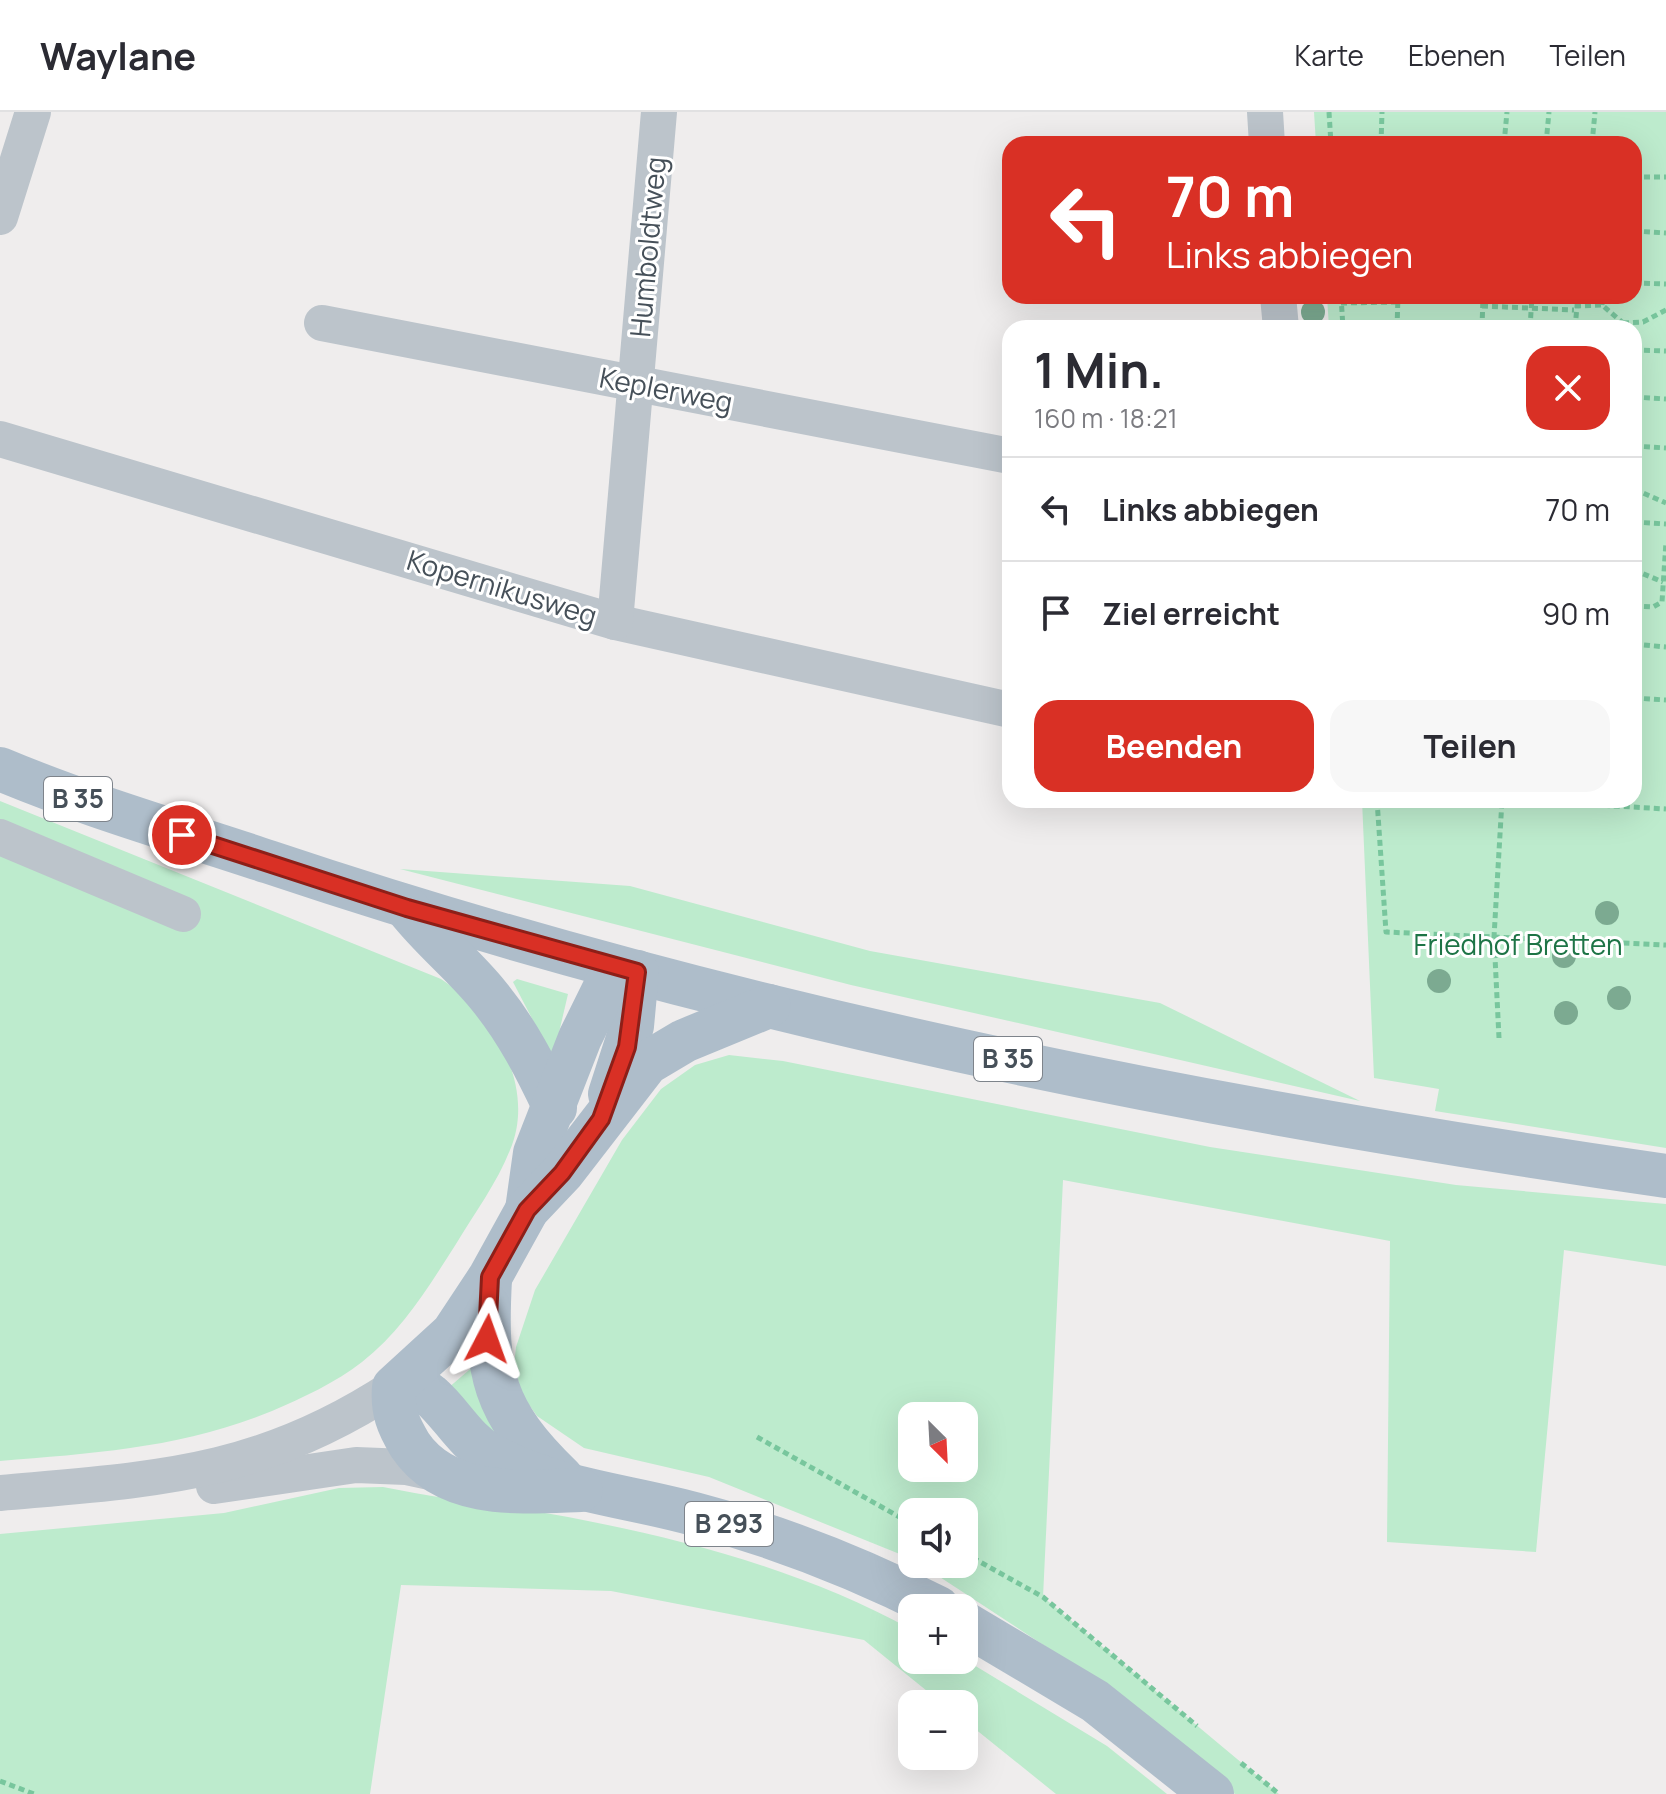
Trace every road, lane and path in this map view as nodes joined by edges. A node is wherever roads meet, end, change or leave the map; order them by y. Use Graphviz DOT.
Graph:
graph roads {
  1 [pos="33,112"];
  2 [pos="659,112"];
  3 [pos="1265,112"];
  4 [pos="1329,112"];
  5 [pos="1382,112"];
  6 [pos="1507,112"];
  7 [pos="1549,112"];
  8 [pos="1595,112"];
  9 [pos="1266,136"];
  10 [pos="1330,136"];
  11 [pos="1381,136"];
  12 [pos="1505,136"];
  13 [pos="1547,136"];
  14 [pos="1593,136"];
  15 [pos="1642,177"];
  16 [pos="1666,177"];
  17 [pos="0,217"];
  18 [pos="1642,232"];
  19 [pos="1666,233"];
  20 [pos="1642,283"];
  21 [pos="1666,284"];
  22 [pos="1531,304"];
  23 [pos="1575,304"];
  24 [pos="1602,305"];
  25 [pos="1482,306"];
  26 [pos="1574,308"];
  27 [pos="1531,309"];
  28 [pos="1666,310"];
  29 [pos="1482,320"];
  30 [pos="1530,320"];
  31 [pos="1575,320"];
  32 [pos="1618,320"];
  33 [pos="1642,322"];
  34 [pos="322,323"];
  35 [pos="1642,350"];
  36 [pos="1666,351"];
  37 [pos="637,385"];
  38 [pos="1642,398"];
  39 [pos="1666,399"];
  40 [pos="0,439"];
  41 [pos="1642,446"];
  42 [pos="1666,448"];
  43 [pos="1002,454"];
  44 [pos="1642,493"];
  45 [pos="1666,503"];
  46 [pos="1642,522"];
  47 [pos="1666,524"];
  48 [pos="1666,542"];
  49 [pos="1642,573"];
  50 [pos="1663,582"];
  51 [pos="1642,606"];
  52 [pos="615,622"];
  53 [pos="1642,645"];
  54 [pos="1666,647"];
  55 [pos="1642,698"];
  56 [pos="1666,700"];
  57 [pos="1002,708"];
  58 [pos="0,769"];
  59 [pos="1642,806"];
  60 [pos="1378,808"];
  61 [pos="1502,808"];
  62 [pos="1666,809"];
  63 [pos="0,837"];
  64 [pos="407,908"];
  65 [pos="183,914"];
  66 [pos="1494,937"];
  67 [pos="1666,945"];
  68 [pos="626,970"];
  69 [pos="769,1006"];
  70 [pos="1499,1038"];
  71 [pos="555,1108"];
  72 [pos="601,1119"];
  73 [pos="1666,1176"];
  74 [pos="527,1210"];
  75 [pos="490,1277"];
  76 [pos="398,1384"];
  77 [pos="757,1437"];
  78 [pos="443,1475"];
  79 [pos="141,1480"];
  80 [pos="581,1490"];
  81 [pos="0,1493"];
  82 [pos="898,1516"];
  83 [pos="978,1561"];
  84 [pos="908,1594"];
  85 [pos="978,1631"];
  86 [pos="1200,1729"];
  87 [pos="1234,1757"];
  88 [pos="0,1781"];
  89 [pos="34,1794"];
  90 [pos="1212,1794"];
  91 [pos="1279,1794"];
  1 -- 17 [label="street"];
  2 -- 37 [label="street, Humboldtweg"];
  3 -- 9 [label="street"];
  4 -- 10 [label="path"];
  5 -- 11 [label="path"];
  6 -- 12 [label="path"];
  7 -- 13 [label="path"];
  8 -- 14 [label="path"];
  15 -- 16 [label="path"];
  18 -- 19 [label="path"];
  20 -- 21 [label="path"];
  22 -- 27 [label="path"];
  23 -- 26 [label="path"];
  24 -- 26 [label="path"];
  24 -- 32 [label="path"];
  25 -- 27 [label="path"];
  25 -- 29 [label="path"];
  26 -- 27 [label="path"];
  26 -- 31 [label="path"];
  27 -- 30 [label="path"];
  28 -- 33 [label="path"];
  34 -- 37 [label="street, Keplerweg"];
  35 -- 36 [label="path"];
  37 -- 43 [label="street, Keplerweg"];
  37 -- 52 [label="street, Humboldtweg"];
  38 -- 39 [label="path"];
  40 -- 52 [label="street, Kopernikusweg"];
  41 -- 42 [label="path"];
  44 -- 45 [label="path"];
  46 -- 47 [label="path"];
  48 -- 50 [label="path"];
  49 -- 50 [label="path"];
  50 -- 51 [label="path"];
  52 -- 57 [label="street, Kopernikusweg"];
  53 -- 54 [label="path"];
  55 -- 56 [label="path"];
  58 -- 64 [label="main road, B 35"];
  59 -- 62 [label="path"];
  60 -- 66 [label="path"];
  61 -- 66 [label="path"];
  63 -- 65 [label="street"];
  64 -- 68 [label="main road, B 35"];
  64 -- 71 [label="main road"];
  66 -- 67 [label="path"];
  66 -- 70 [label="path"];
  68 -- 69 [label="main road, B 35"];
  68 -- 71 [label="main road, B 293"];
  68 -- 72 [label="main road"];
  69 -- 72 [label="main road, B 293"];
  69 -- 73 [label="main road, B 35"];
  71 -- 74 [label="main road, B 293"];
  72 -- 74 [label="main road, B 293"];
  74 -- 75 [label="main road, B 293"];
  75 -- 76 [label="main road, B 293"];
  75 -- 80 [label="main road, B 293"];
  76 -- 78 [label="main road, B 293"];
  76 -- 79 [label="street"];
  76 -- 80 [label="main road"];
  77 -- 82 [label="path"];
  78 -- 79 [label="street"];
  78 -- 80 [label="main road, B 293"];
  79 -- 81 [label="street"];
  80 -- 84 [label="main road, B 293"];
  83 -- 86 [label="path"];
  85 -- 90 [label="main road"];
  87 -- 91 [label="path"];
  88 -- 89 [label="path"];
}
